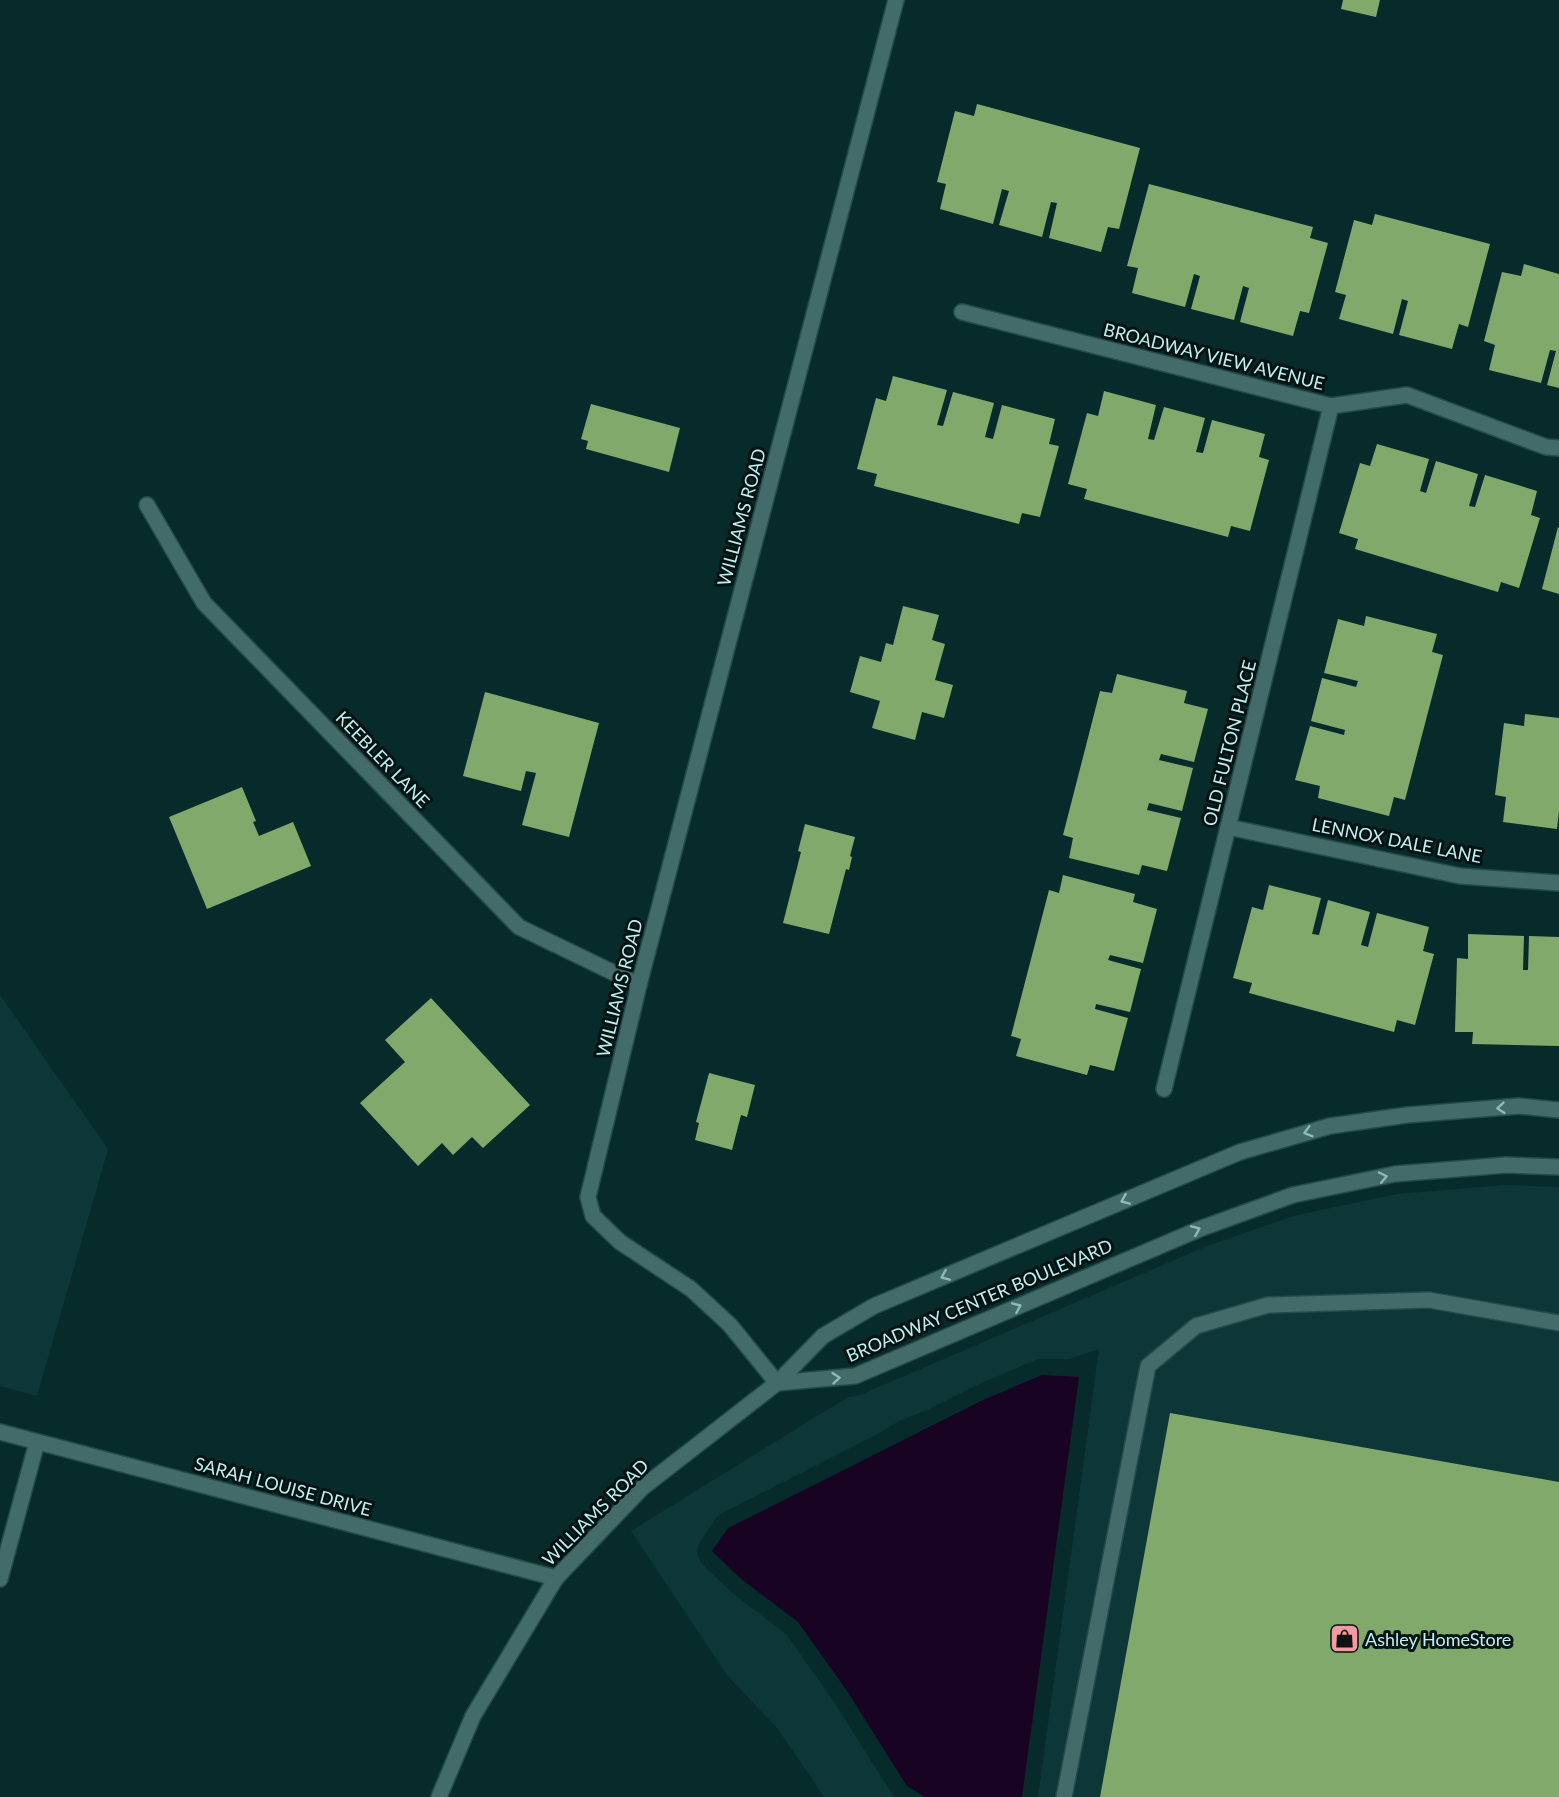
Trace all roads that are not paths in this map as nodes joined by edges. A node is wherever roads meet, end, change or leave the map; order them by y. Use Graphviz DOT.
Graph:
graph roads {
  1 [pos="896,0"];
  2 [pos="962,312"];
  3 [pos="1331,406"];
  4 [pos="1559,448"];
  5 [pos="147,505"];
  6 [pos="1228,827"];
  7 [pos="1559,883"];
  8 [pos="639,985"];
  9 [pos="1164,1089"];
  10 [pos="1559,1110"];
  11 [pos="1559,1167"];
  12 [pos="1559,1323"];
  13 [pos="777,1383"];
  14 [pos="0,1432"];
  15 [pos="37,1442"];
  16 [pos="555,1578"];
  17 [pos="0,1579"];
  18 [pos="439,1797"];
  19 [pos="1064,1797"];
  1 -- 8 [label="street, WILLIAMS ROAD"];
  2 -- 3 [label="street, BROADWAY VIEW AVENUE"];
  3 -- 4 [label="street, BROADWAY VIEW AVENUE"];
  3 -- 6 [label="street, OLD FULTON PLACE"];
  5 -- 8 [label="street, KEEBLER LANE"];
  6 -- 7 [label="street, LENNOX DALE LANE"];
  6 -- 9 [label="street, OLD FULTON PLACE"];
  8 -- 13 [label="street, WILLIAMS ROAD"];
  10 -- 13 [label="street, BROADWAY CENTER BOULEVARD, one-way"];
  13 -- 11 [label="street, BROADWAY CENTER BOULEVARD, one-way"];
  12 -- 19 [label="street"];
  13 -- 16 [label="street, WILLIAMS ROAD"];
  14 -- 15 [label="street, SARAH LOUISE DRIVE"];
  15 -- 16 [label="street, SARAH LOUISE DRIVE"];
  15 -- 17 [label="street"];
  16 -- 18 [label="street, WILLIAMS ROAD"];
}
